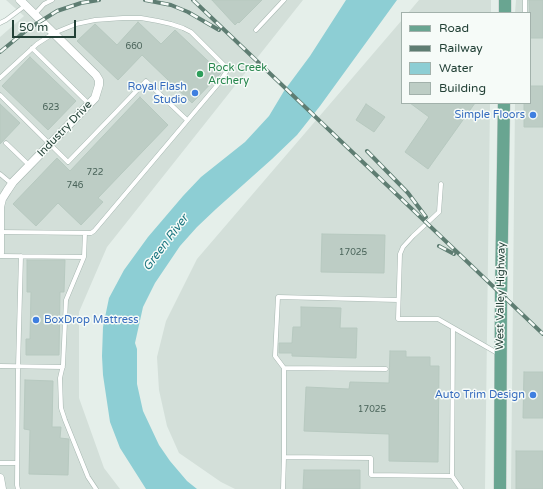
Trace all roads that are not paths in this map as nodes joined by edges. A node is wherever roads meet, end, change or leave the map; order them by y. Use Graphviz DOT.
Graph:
graph roads {
  1 [pos="52,0"];
  2 [pos="284,0"];
  3 [pos="505,0"];
  4 [pos="525,0"];
  5 [pos="23,2"];
  6 [pos="505,12"];
  7 [pos="525,12"];
  8 [pos="34,14"];
  9 [pos="0,23"];
  10 [pos="256,30"];
  11 [pos="54,33"];
  12 [pos="32,48"];
  13 [pos="0,78"];
  14 [pos="0,95"];
  15 [pos="90,104"];
  16 [pos="504,104"];
  17 [pos="188,120"];
  18 [pos="6,143"];
  19 [pos="50,145"];
  20 [pos="30,165"];
  21 [pos="0,174"];
  22 [pos="12,184"];
  23 [pos="441,184"];
  24 [pos="0,230"];
  25 [pos="85,233"];
  26 [pos="0,252"];
  27 [pos="0,256"];
  28 [pos="21,256"];
  29 [pos="84,257"];
  30 [pos="398,300"];
  31 [pos="453,328"];
  32 [pos="501,355"];
  33 [pos="0,366"];
  34 [pos="18,366"];
  35 [pos="63,367"];
  36 [pos="284,368"];
  37 [pos="386,369"];
  38 [pos="284,457"];
  39 [pos="0,463"];
  40 [pos="17,463"];
  41 [pos="452,476"];
  42 [pos="0,478"];
  43 [pos="2,489"];
  44 [pos="18,489"];
  45 [pos="96,489"];
  46 [pos="283,489"];
  47 [pos="461,489"];
  48 [pos="500,489"];
  1 -- 8 [label="lane"];
  2 -- 10 [label="lane"];
  3 -- 6 [label="main road"];
  4 -- 7 [label="lane"];
  5 -- 8 [label="street, Industry Drive"];
  5 -- 9 [label="lane"];
  8 -- 11 [label="street, Industry Drive"];
  11 -- 12 [label="lane"];
  11 -- 15 [label="street, Industry Drive"];
  11 -- 17 [label="lane"];
  12 -- 13 [label="lane"];
  12 -- 15 [label="lane"];
  14 -- 19 [label="lane"];
  15 -- 19 [label="street, Industry Drive"];
  16 -- 32 [label="main road, West Valley Highway"];
  17 -- 19 [label="lane"];
  17 -- 25 [label="lane"];
  18 -- 20 [label="lane"];
  19 -- 20 [label="street, Industry Drive"];
  20 -- 22 [label="street, Industry Drive"];
  21 -- 22 [label="lane"];
  22 -- 24 [label="street, Industry Drive"];
  23 -- 30 [label="lane"];
  24 -- 25 [label="lane"];
  24 -- 26 [label="street, Industry Drive"];
  25 -- 29 [label="lane"];
  27 -- 28 [label="lane"];
  28 -- 29 [label="lane"];
  28 -- 34 [label="lane"];
  29 -- 35 [label="lane"];
  30 -- 31 [label="lane"];
  30 -- 36 [label="lane"];
  31 -- 32 [label="lane"];
  31 -- 41 [label="lane"];
  32 -- 48 [label="main road, West Valley Highway"];
  33 -- 34 [label="lane"];
  34 -- 35 [label="lane"];
  34 -- 40 [label="lane"];
  35 -- 45 [label="lane"];
  36 -- 37 [label="lane"];
  36 -- 38 [label="lane"];
  38 -- 41 [label="lane"];
  38 -- 46 [label="lane"];
  39 -- 40 [label="lane"];
  40 -- 44 [label="lane"];
  41 -- 47 [label="lane"];
  42 -- 43 [label="street"];
}
